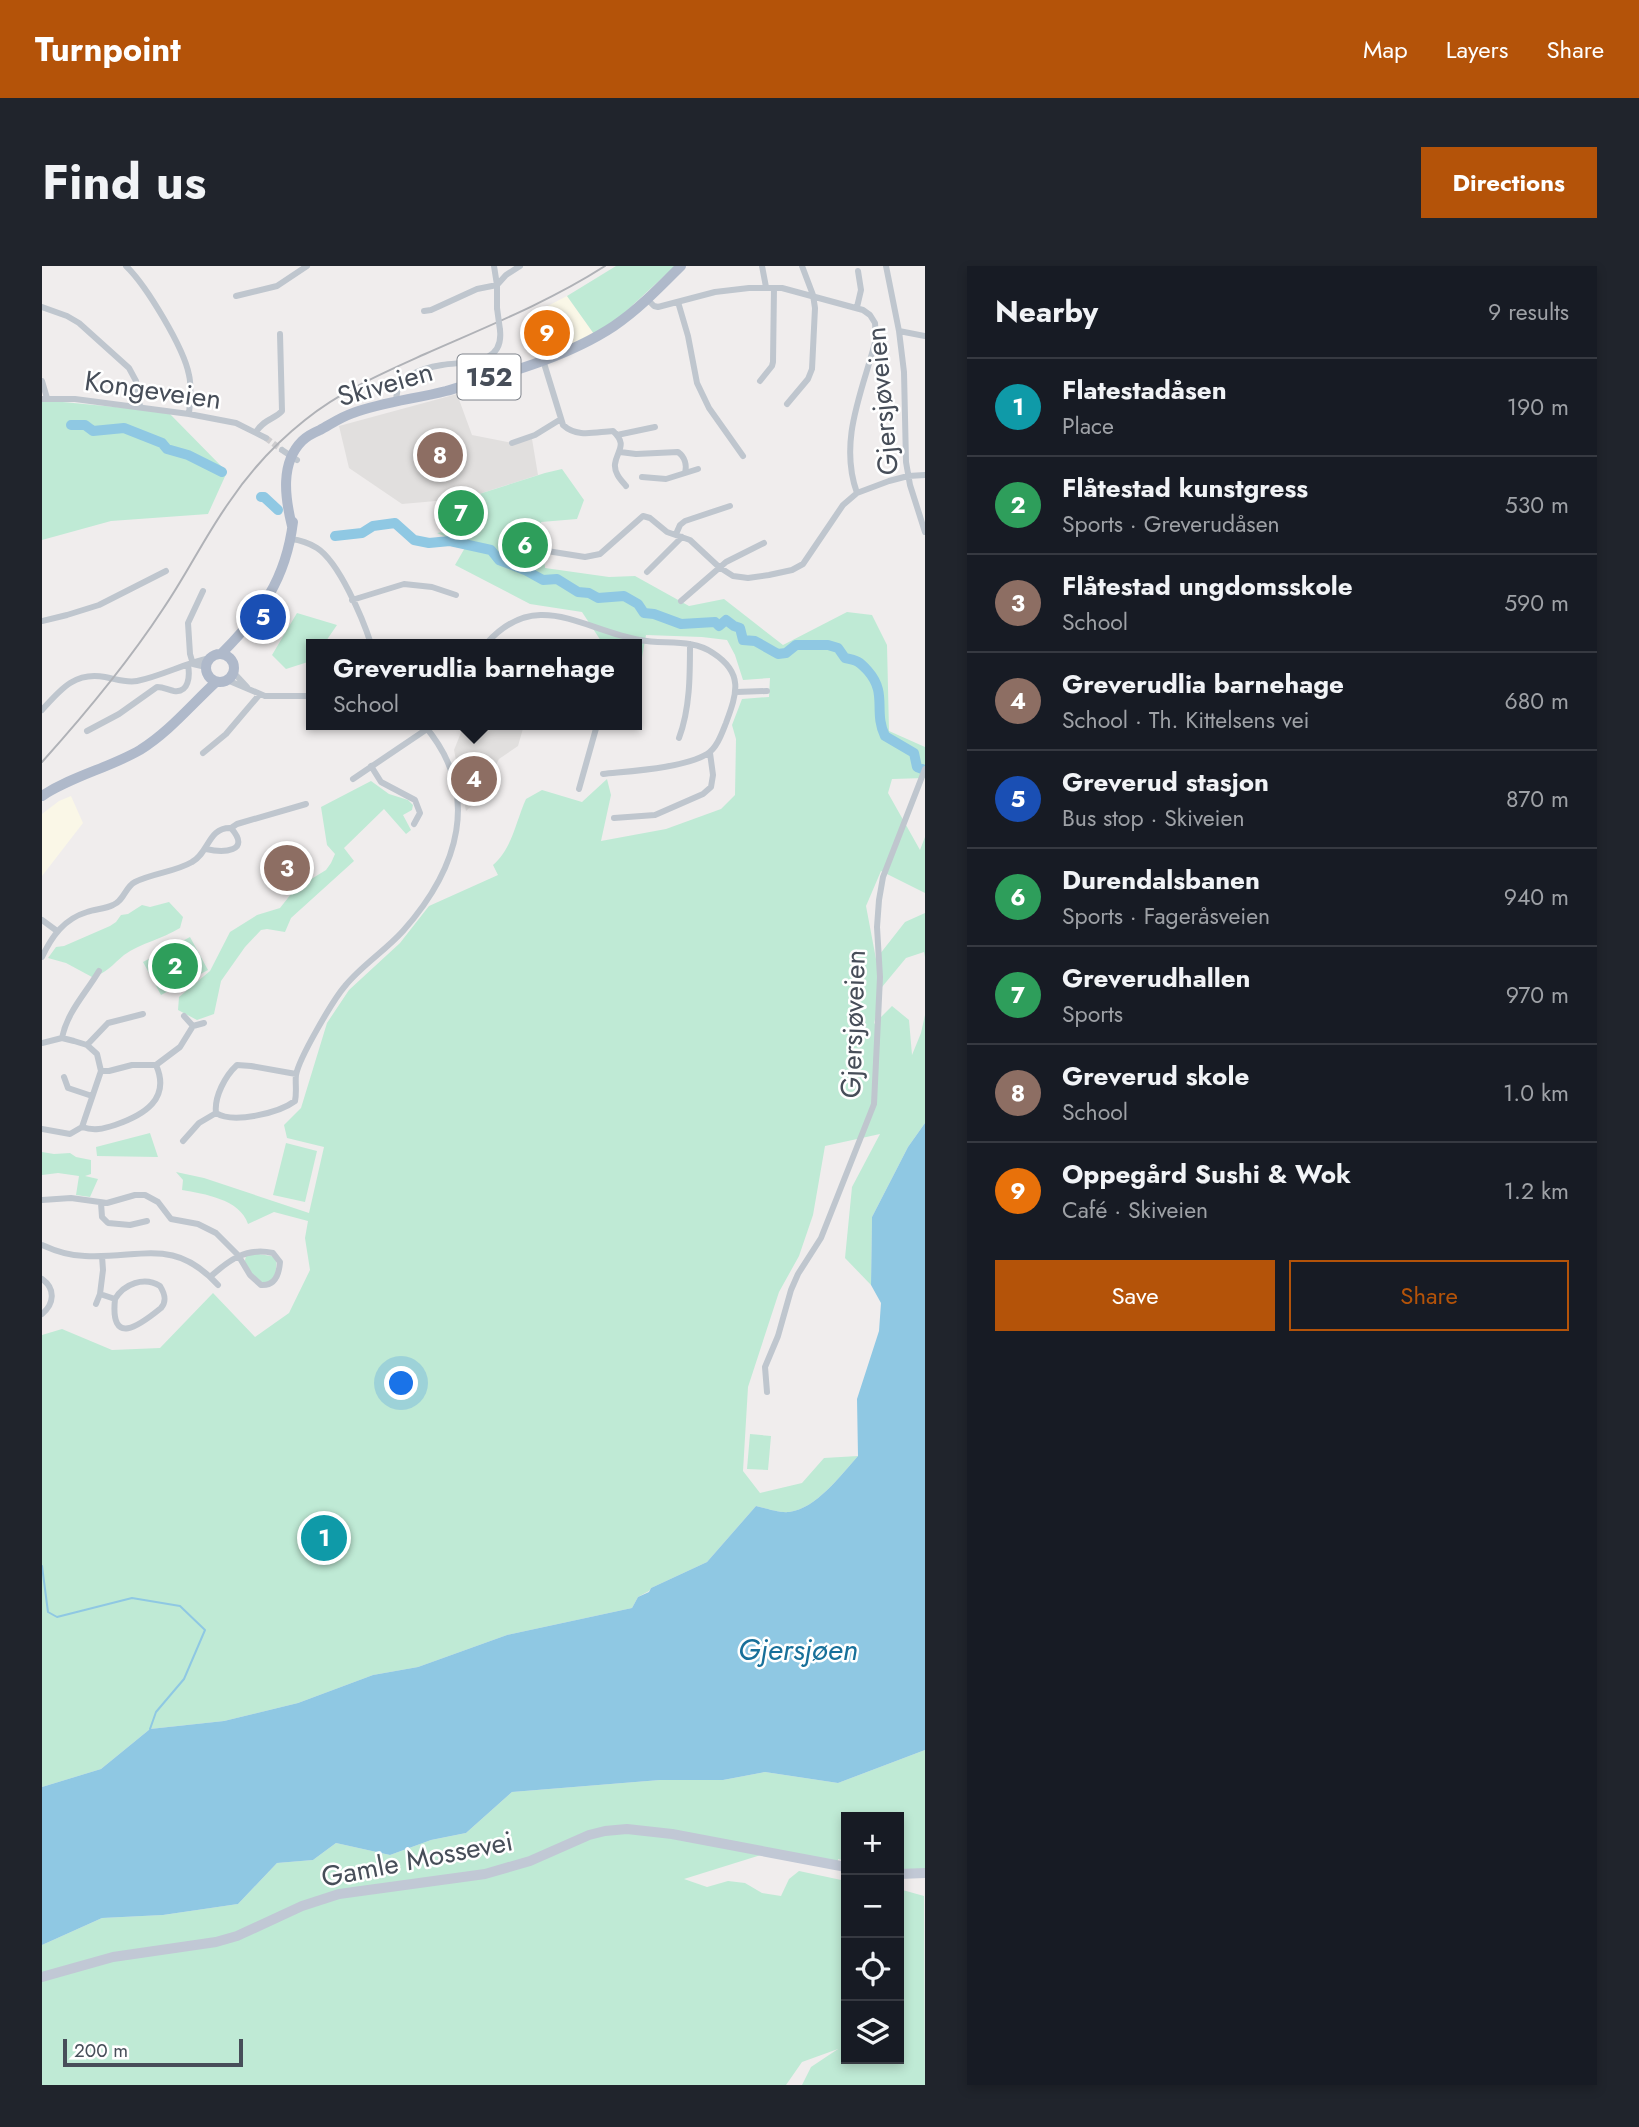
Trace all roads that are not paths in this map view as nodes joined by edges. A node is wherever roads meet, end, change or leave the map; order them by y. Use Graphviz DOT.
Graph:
graph roads {
  1 [pos="126,266"];
  2 [pos="307,266"];
  3 [pos="494,266"];
  4 [pos="520,266"];
  5 [pos="681,266"];
  6 [pos="762,266"];
  7 [pos="802,266"];
  8 [pos="886,266"];
  9 [pos="858,271"];
  10 [pos="497,285"];
  11 [pos="770,288"];
  12 [pos="813,295"];
  13 [pos="236,296"];
  14 [pos="647,299"];
  15 [pos="678,302"];
  16 [pos="42,307"];
  17 [pos="857,307"];
  18 [pos="424,311"];
  19 [pos="899,331"];
  20 [pos="280,334"];
  21 [pos="925,336"];
  22 [pos="542,360"];
  23 [pos="42,380"];
  24 [pos="760,381"];
  25 [pos="45,399"];
  26 [pos="400,401"];
  27 [pos="787,404"];
  28 [pos="140,407"];
  29 [pos="189,414"];
  30 [pos="561,419"];
  31 [pos="655,427"];
  32 [pos="256,432"];
  33 [pos="617,435"];
  34 [pos="267,438"];
  35 [pos="512,443"];
  36 [pos="620,452"];
  37 [pos="743,456"];
  38 [pos="698,469"];
  39 [pos="685,472"];
  40 [pos="925,475"];
  41 [pos="908,476"];
  42 [pos="642,477"];
  43 [pos="626,486"];
  44 [pos="857,493"];
  45 [pos="730,506"];
  46 [pos="925,532"];
  47 [pos="679,536"];
  48 [pos="291,539"];
  49 [pos="764,543"];
  50 [pos="547,551"];
  51 [pos="719,567"];
  52 [pos="166,571"];
  53 [pos="647,572"];
  54 [pos="203,591"];
  55 [pos="456,595"];
  56 [pos="352,600"];
  57 [pos="681,601"];
  58 [pos="42,621"];
  59 [pos="369,639"];
  60 [pos="491,639"];
  61 [pos="636,639"];
  62 [pos="642,640"];
  63 [pos="690,644"];
  64 [pos="226,656"];
  65 [pos="191,665"];
  66 [pos="217,673"];
  67 [pos="767,691"];
  68 [pos="736,692"];
  69 [pos="260,694"];
  70 [pos="306,696"];
  71 [pos="42,710"];
  72 [pos="422,730"];
  73 [pos="427,730"];
  74 [pos="596,730"];
  75 [pos="87,731"];
  76 [pos="679,738"];
  77 [pos="203,753"];
  78 [pos="710,753"];
  79 [pos="371,766"];
  80 [pos="924,771"];
  81 [pos="603,775"];
  82 [pos="353,779"];
  83 [pos="579,789"];
  84 [pos="42,796"];
  85 [pos="306,804"];
  86 [pos="614,818"];
  87 [pos="414,824"];
  88 [pos="230,828"];
  89 [pos="206,849"];
  90 [pos="42,920"];
  91 [pos="57,932"];
  92 [pos="42,957"];
  93 [pos="99,971"];
  94 [pos="143,1014"];
  95 [pos="184,1016"];
  96 [pos="204,1023"];
  97 [pos="193,1026"];
  98 [pos="62,1038"];
  99 [pos="42,1043"];
  100 [pos="87,1045"];
  101 [pos="156,1065"];
  102 [pos="101,1071"];
  103 [pos="296,1074"];
  104 [pos="64,1077"];
  105 [pos="92,1096"];
  106 [pos="295,1101"];
  107 [pos="299,1108"];
  108 [pos="216,1112"];
  109 [pos="82,1126"];
  110 [pos="42,1129"];
  111 [pos="183,1141"];
  112 [pos="42,1200"];
  113 [pos="101,1203"];
  114 [pos="147,1221"];
  115 [pos="130,1226"];
  116 [pos="132,1234"];
  117 [pos="42,1245"];
  118 [pos="238,1255"];
  119 [pos="102,1256"];
  120 [pos="210,1277"];
  121 [pos="42,1279"];
  122 [pos="218,1285"];
  123 [pos="100,1293"];
  124 [pos="115,1299"];
  125 [pos="96,1304"];
  126 [pos="42,1314"];
  127 [pos="767,1392"];
  128 [pos="841,1866"];
  129 [pos="925,1873"];
  130 [pos="904,1874"];
  131 [pos="42,1978"];
  1 -- 29 [label="street"];
  2 -- 13 [label="street"];
  3 -- 10 [label="street"];
  4 -- 10 [label="street"];
  5 -- 14 [label="main road, Skiveien / 152"];
  6 -- 11 [label="street"];
  7 -- 12 [label="street"];
  8 -- 19 [label="street, Gjersjøveien"];
  9 -- 17 [label="street"];
  10 -- 18 [label="street"];
  10 -- 26 [label="street, bridge"];
  11 -- 12 [label="street"];
  11 -- 15 [label="street"];
  11 -- 24 [label="street"];
  12 -- 17 [label="street"];
  12 -- 27 [label="street"];
  14 -- 15 [label="street"];
  14 -- 22 [label="main road, Skiveien / 152"];
  15 -- 37 [label="street"];
  16 -- 28 [label="street"];
  17 -- 44 [label="street"];
  19 -- 21 [label="street"];
  19 -- 41 [label="street, Gjersjøveien"];
  20 -- 32 [label="street, Kongeveien"];
  22 -- 26 [label="main road, Skiveien / 152"];
  22 -- 30 [label="street"];
  23 -- 25 [label="street"];
  25 -- 28 [label="street, Kongeveien"];
  26 -- 48 [label="main road, Skiveien / 152"];
  28 -- 29 [label="street, Kongeveien"];
  29 -- 32 [label="street, Kongeveien"];
  30 -- 33 [label="street"];
  30 -- 35 [label="street"];
  31 -- 33 [label="street"];
  32 -- 34 [label="street, Kongeveien"];
  33 -- 36 [label="street"];
  36 -- 39 [label="street"];
  36 -- 43 [label="street"];
  38 -- 39 [label="street"];
  39 -- 42 [label="street"];
  40 -- 41 [label="street"];
  41 -- 44 [label="street"];
  41 -- 46 [label="street, Gjersjøveien"];
  44 -- 51 [label="street"];
  45 -- 47 [label="street"];
  47 -- 50 [label="street"];
  47 -- 51 [label="street"];
  47 -- 53 [label="street"];
  48 -- 56 [label="street"];
  48 -- 64 [label="main road, Skiveien / 152"];
  49 -- 51 [label="street"];
  51 -- 57 [label="street"];
  52 -- 58 [label="street"];
  54 -- 65 [label="street"];
  55 -- 56 [label="street"];
  56 -- 59 [label="street"];
  60 -- 61 [label="street"];
  62 -- 63 [label="street"];
  63 -- 68 [label="street"];
  63 -- 76 [label="street"];
  64 -- 66 [label="main road, 152"];
  64 -- 66 [label="main road"];
  65 -- 66 [label="street"];
  65 -- 71 [label="street"];
  65 -- 75 [label="street"];
  66 -- 69 [label="street"];
  66 -- 84 [label="main road, 152"];
  67 -- 68 [label="street"];
  68 -- 78 [label="street"];
  69 -- 70 [label="street"];
  69 -- 77 [label="street"];
  72 -- 79 [label="street"];
  73 -- 103 [label="street"];
  74 -- 83 [label="street"];
  78 -- 81 [label="street"];
  78 -- 86 [label="street"];
  79 -- 82 [label="street"];
  79 -- 87 [label="street"];
  80 -- 127 [label="street, Gjersjøveien"];
  85 -- 88 [label="street"];
  88 -- 89 [label="street"];
  88 -- 89 [label="street"];
  89 -- 91 [label="street"];
  90 -- 91 [label="street"];
  91 -- 92 [label="street"];
  93 -- 98 [label="street"];
  94 -- 100 [label="street"];
  95 -- 97 [label="street"];
  96 -- 97 [label="street"];
  97 -- 101 [label="street"];
  98 -- 99 [label="street"];
  98 -- 100 [label="street"];
  100 -- 102 [label="street"];
  101 -- 102 [label="street"];
  101 -- 109 [label="street"];
  102 -- 105 [label="street"];
  103 -- 106 [label="street"];
  103 -- 108 [label="street"];
  104 -- 105 [label="street"];
  105 -- 109 [label="street"];
  106 -- 107 [label="street"];
  106 -- 108 [label="street"];
  108 -- 111 [label="street"];
  109 -- 110 [label="street"];
  112 -- 113 [label="street"];
  113 -- 115 [label="street"];
  113 -- 118 [label="street"];
  114 -- 115 [label="street"];
  115 -- 116 [label="street"];
  117 -- 119 [label="street"];
  118 -- 118 [label="street"];
  118 -- 120 [label="street"];
  119 -- 120 [label="street"];
  119 -- 123 [label="street"];
  120 -- 122 [label="street"];
  121 -- 126 [label="street"];
  123 -- 124 [label="street"];
  123 -- 125 [label="street"];
  124 -- 124 [label="street"];
  128 -- 131 [label="main road, Gamle Mossevei"];
  129 -- 130 [label="main road"];
}
